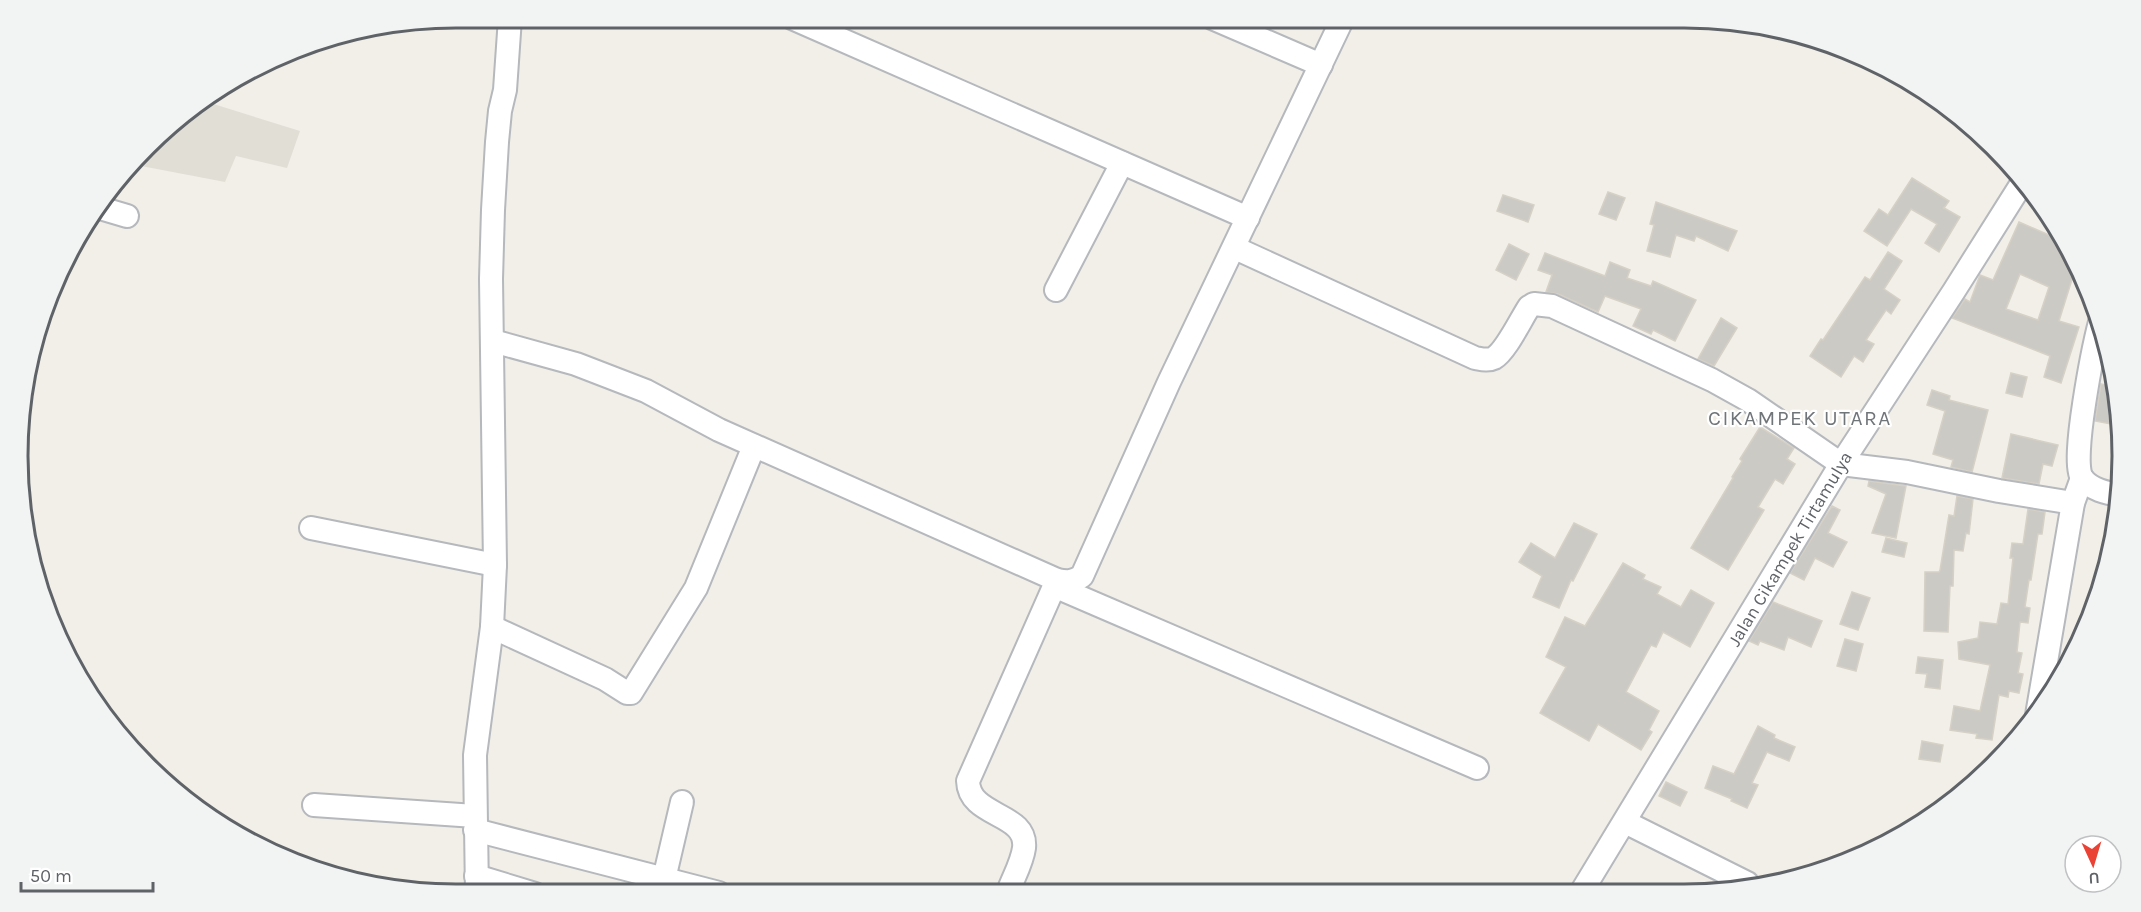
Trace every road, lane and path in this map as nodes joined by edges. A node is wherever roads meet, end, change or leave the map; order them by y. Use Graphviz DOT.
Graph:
graph roads {
  1 [pos="509,28"];
  2 [pos="815,28"];
  3 [pos="1235,28"];
  4 [pos="1338,28"];
  5 [pos="1321,65"];
  6 [pos="1122,163"];
  7 [pos="2018,189"];
  8 [pos="107,210"];
  9 [pos="127,216"];
  10 [pos="1248,218"];
  11 [pos="1234,248"];
  12 [pos="1056,290"];
  13 [pos="493,341"];
  14 [pos="2097,341"];
  15 [pos="754,446"];
  16 [pos="1840,464"];
  17 [pos="2082,478"];
  18 [pos="2111,493"];
  19 [pos="2073,503"];
  20 [pos="310,528"];
  21 [pos="495,565"];
  22 [pos="1055,583"];
  23 [pos="492,627"];
  24 [pos="2041,693"];
  25 [pos="1477,768"];
  26 [pos="682,802"];
  27 [pos="314,805"];
  28 [pos="1625,822"];
  29 [pos="475,823"];
  30 [pos="664,879"];
  31 [pos="1741,880"];
  32 [pos="476,884"];
  33 [pos="684,884"];
  34 [pos="1011,884"];
  35 [pos="1586,884"];
  1 -- 13 [label="street"];
  2 -- 6 [label="street"];
  3 -- 5 [label="street"];
  4 -- 5 [label="street"];
  5 -- 10 [label="street"];
  6 -- 10 [label="street"];
  6 -- 12 [label="street"];
  7 -- 16 [label="street, Jalan Cikampek Tirtamulya"];
  8 -- 9 [label="street"];
  10 -- 11 [label="street"];
  11 -- 16 [label="street"];
  11 -- 22 [label="street"];
  13 -- 15 [label="street"];
  13 -- 21 [label="street"];
  14 -- 17 [label="street"];
  15 -- 22 [label="street"];
  15 -- 23 [label="street"];
  16 -- 19 [label="street"];
  16 -- 28 [label="street, Jalan Cikampek Tirtamulya"];
  17 -- 18 [label="street"];
  17 -- 19 [label="street"];
  19 -- 24 [label="street"];
  20 -- 21 [label="street"];
  21 -- 23 [label="street"];
  22 -- 25 [label="street"];
  22 -- 34 [label="street"];
  23 -- 29 [label="street"];
  26 -- 30 [label="street"];
  27 -- 29 [label="street"];
  28 -- 31 [label="street"];
  28 -- 35 [label="street, Jalan Cikampek Tirtamulya"];
  29 -- 30 [label="street"];
  29 -- 32 [label="street"];
  30 -- 33 [label="street"];
}
